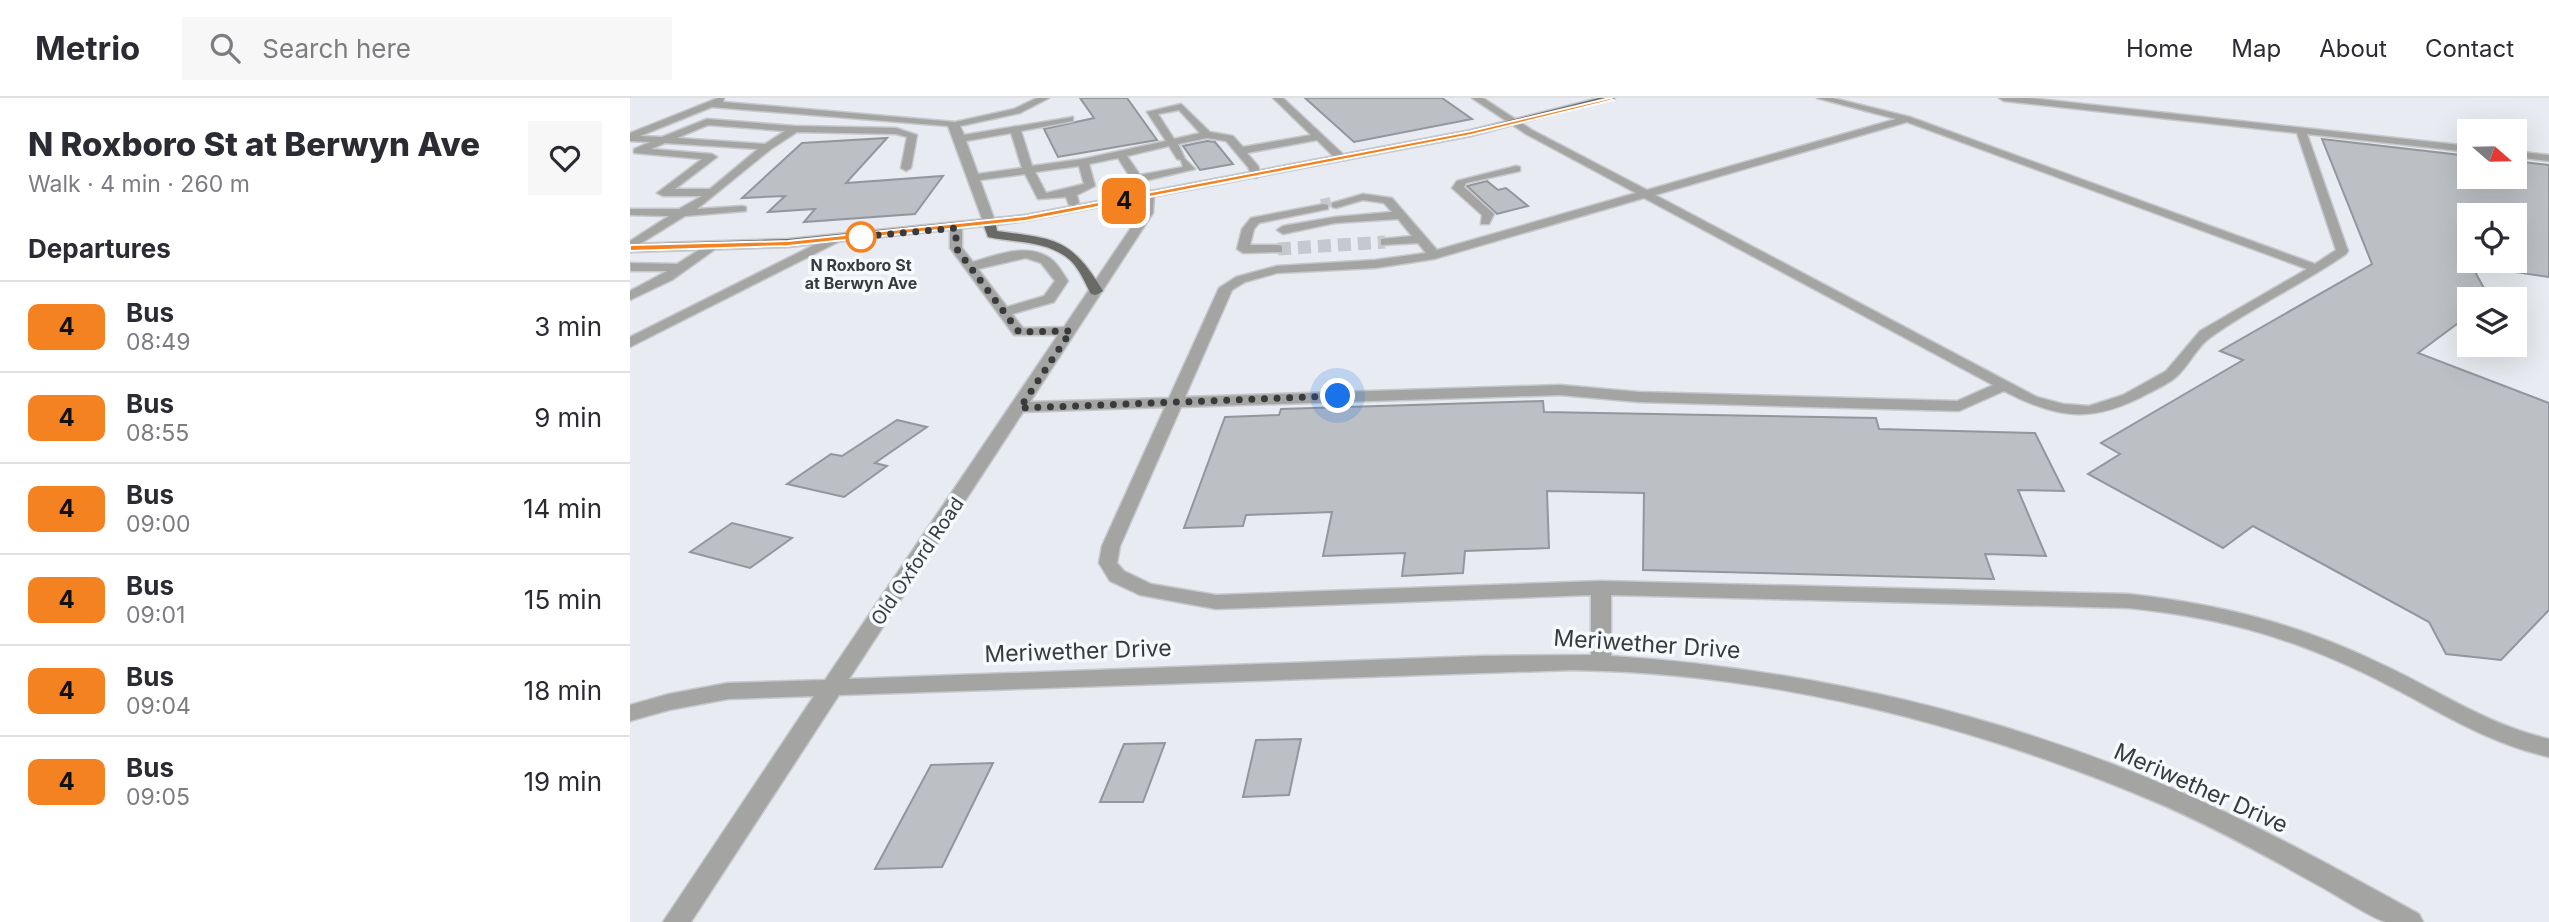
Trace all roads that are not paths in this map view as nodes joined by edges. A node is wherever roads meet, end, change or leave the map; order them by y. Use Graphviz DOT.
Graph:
graph roads {
  1 [pos="726,98"];
  2 [pos="814,98"];
  3 [pos="1044,98"];
  4 [pos="1278,98"];
  5 [pos="1477,98"];
  6 [pos="1610,98"];
  7 [pos="1822,98"];
  8 [pos="1872,98"];
  9 [pos="2004,98"];
  10 [pos="710,104"];
  11 [pos="1853,106"];
  12 [pos="791,110"];
  13 [pos="1907,119"];
  14 [pos="1070,120"];
  15 [pos="1514,123"];
  16 [pos="795,129"];
  17 [pos="1015,129"];
  18 [pos="956,130"];
  19 [pos="2301,130"];
  20 [pos="1207,135"];
  21 [pos="630,137"];
  22 [pos="1318,137"];
  23 [pos="663,140"];
  24 [pos="1171,143"];
  25 [pos="767,147"];
  26 [pos="2457,148"];
  27 [pos="1240,151"];
  28 [pos="1121,155"];
  29 [pos="2527,155"];
  30 [pos="1341,158"];
  31 [pos="2549,158"];
  32 [pos="1083,162"];
  33 [pos="906,168"];
  34 [pos="1516,169"];
  35 [pos="1028,170"];
  36 [pos="1256,175"];
  37 [pos="975,178"];
  38 [pos="1138,178"];
  39 [pos="713,192"];
  40 [pos="1071,193"];
  41 [pos="1646,194"];
  42 [pos="1148,196"];
  43 [pos="743,209"];
  44 [pos="1076,209"];
  45 [pos="630,212"];
  46 [pos="682,213"];
  47 [pos="1402,215"];
  48 [pos="1485,222"];
  49 [pos="990,223"];
  50 [pos="956,228"];
  51 [pos="1283,230"];
  52 [pos="834,239"];
  53 [pos="1422,239"];
  54 [pos="1385,242"];
  55 [pos="630,247"];
  56 [pos="710,247"];
  57 [pos="660,248"];
  58 [pos="1243,249"];
  59 [pos="1278,249"];
  60 [pos="1434,255"];
  61 [pos="630,267"];
  62 [pos="970,267"];
  63 [pos="681,268"];
  64 [pos="2318,269"];
  65 [pos="1246,276"];
  66 [pos="1096,291"];
  67 [pos="630,296"];
  68 [pos="1004,312"];
  69 [pos="1071,331"];
  70 [pos="630,343"];
  71 [pos="2006,386"];
  72 [pos="1174,401"];
  73 [pos="1020,408"];
  74 [pos="1601,588"];
  75 [pos="1601,663"];
  76 [pos="833,686"];
  77 [pos="630,713"];
  78 [pos="2549,748"];
  79 [pos="676,922"];
  80 [pos="2410,922"];
  1 -- 10 [label="street"];
  2 -- 12 [label="street"];
  3 -- 18 [label="street"];
  4 -- 22 [label="street"];
  5 -- 15 [label="street"];
  6 -- 15 [label="main road"];
  7 -- 11 [label="street"];
  8 -- 11 [label="street"];
  9 -- 19 [label="street"];
  10 -- 12 [label="street"];
  10 -- 21 [label="street"];
  11 -- 13 [label="street"];
  12 -- 18 [label="street"];
  13 -- 41 [label="street"];
  13 -- 64 [label="street"];
  14 -- 17 [label="street"];
  15 -- 30 [label="main road"];
  15 -- 41 [label="street"];
  16 -- 23 [label="street"];
  16 -- 25 [label="street"];
  16 -- 33 [label="street"];
  17 -- 18 [label="street"];
  17 -- 35 [label="street"];
  18 -- 37 [label="street"];
  19 -- 26 [label="street"];
  19 -- 64 [label="street"];
  20 -- 24 [label="street"];
  20 -- 24 [label="street"];
  20 -- 27 [label="street"];
  21 -- 23 [label="street"];
  22 -- 27 [label="street"];
  22 -- 30 [label="street"];
  23 -- 25 [label="street"];
  23 -- 39 [label="street"];
  24 -- 28 [label="street"];
  24 -- 38 [label="street"];
  25 -- 39 [label="street"];
  27 -- 36 [label="street"];
  28 -- 32 [label="street"];
  28 -- 38 [label="street"];
  29 -- 31 [label="street"];
  30 -- 36 [label="main road"];
  32 -- 35 [label="street"];
  32 -- 40 [label="street"];
  34 -- 48 [label="street"];
  35 -- 37 [label="street"];
  35 -- 40 [label="street"];
  36 -- 42 [label="main road"];
  37 -- 49 [label="street"];
  38 -- 42 [label="street"];
  39 -- 46 [label="street"];
  40 -- 44 [label="street"];
  41 -- 60 [label="street"];
  41 -- 71 [label="street"];
  42 -- 44 [label="main road"];
  42 -- 66 [label="street, Old Oxford Road"];
  43 -- 46 [label="street"];
  44 -- 49 [label="main road"];
  45 -- 46 [label="street"];
  46 -- 55 [label="street"];
  47 -- 51 [label="street"];
  47 -- 53 [label="street"];
  47 -- 58 [label="street"];
  49 -- 50 [label="main road"];
  49 -- 66 [label="main road"];
  50 -- 52 [label="main road"];
  50 -- 62 [label="street"];
  52 -- 56 [label="main road"];
  52 -- 70 [label="street"];
  53 -- 54 [label="street"];
  53 -- 60 [label="street"];
  55 -- 57 [label="main road"];
  56 -- 57 [label="main road"];
  56 -- 63 [label="street"];
  57 -- 61 [label="street"];
  58 -- 59 [label="street"];
  58 -- 65 [label="street"];
  60 -- 65 [label="street"];
  61 -- 63 [label="street"];
  62 -- 68 [label="street"];
  62 -- 68 [label="street"];
  63 -- 67 [label="street"];
  64 -- 71 [label="street"];
  65 -- 72 [label="street"];
  66 -- 69 [label="street, Old Oxford Road"];
  68 -- 69 [label="street"];
  69 -- 73 [label="street, Old Oxford Road"];
  71 -- 72 [label="street"];
  72 -- 73 [label="street"];
  72 -- 74 [label="street"];
  73 -- 76 [label="street, Old Oxford Road"];
  74 -- 75 [label="street"];
  74 -- 78 [label="street"];
  75 -- 76 [label="street, Meriwether Drive"];
  75 -- 80 [label="street, Meriwether Drive"];
  76 -- 77 [label="street, Meriwether Drive"];
  76 -- 79 [label="street, Old Oxford Road"];
}
